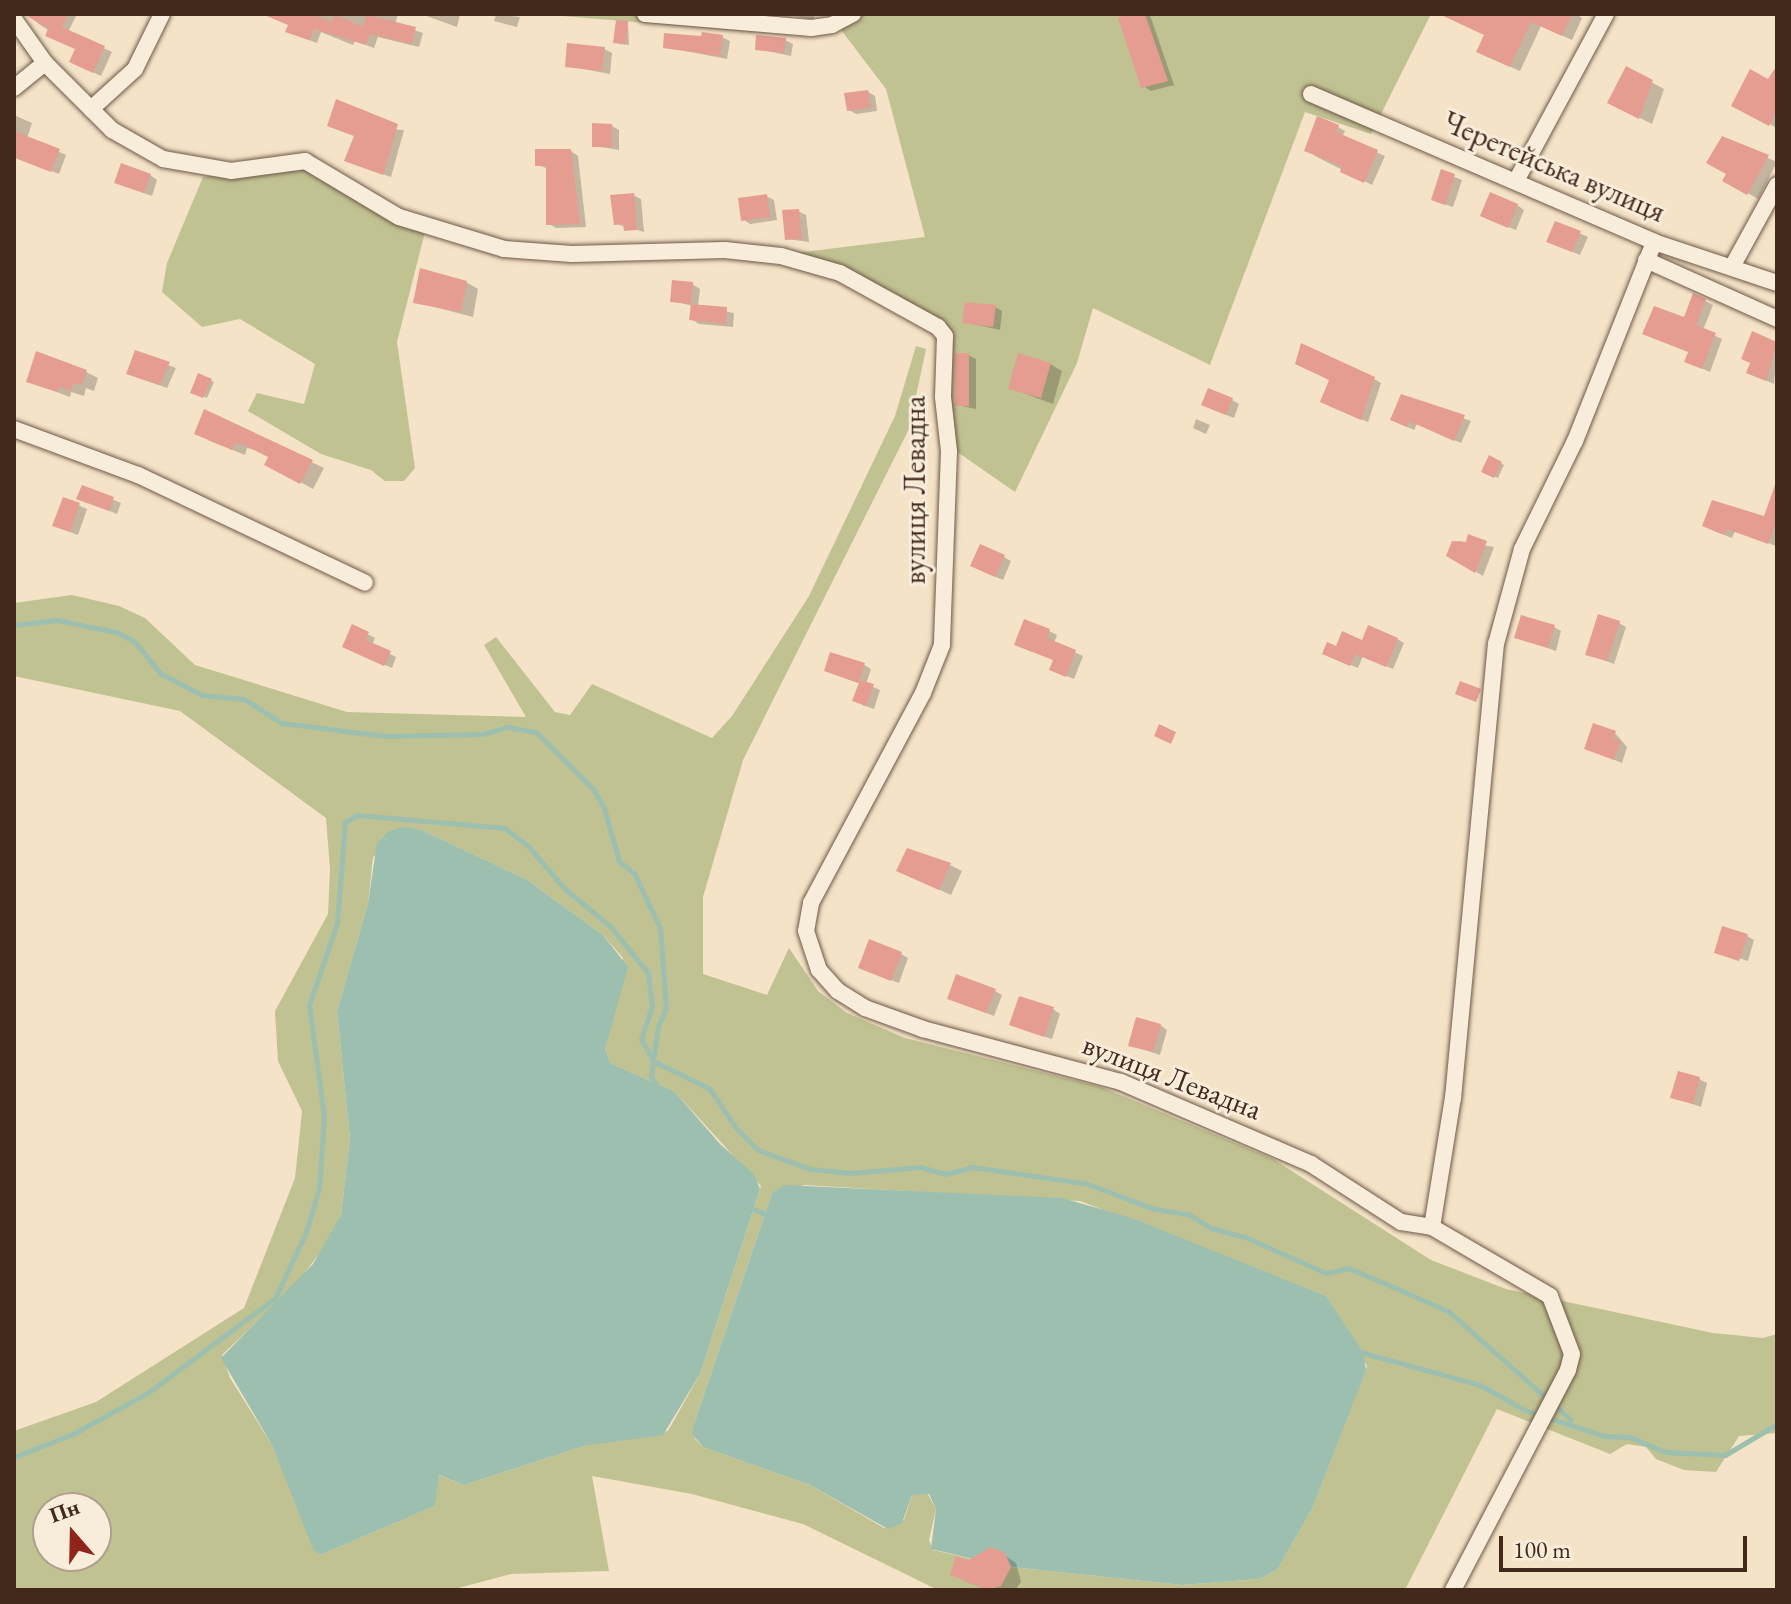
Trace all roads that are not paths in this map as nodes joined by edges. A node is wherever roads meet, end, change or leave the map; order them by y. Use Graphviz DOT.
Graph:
graph roads {
  1 [pos="162,14"];
  2 [pos="645,14"];
  3 [pos="853,14"];
  4 [pos="1606,14"];
  5 [pos="14,19"];
  6 [pos="45,63"];
  7 [pos="14,88"];
  8 [pos="1311,94"];
  9 [pos="91,109"];
  10 [pos="1516,181"];
  11 [pos="1777,185"];
  12 [pos="1654,242"];
  13 [pos="1646,260"];
  14 [pos="1733,265"];
  15 [pos="1777,283"];
  16 [pos="1777,319"];
  17 [pos="14,429"];
  18 [pos="365,583"];
  19 [pos="1432,1227"];
  20 [pos="1453,1590"];
  1 -- 9 [label="street"];
  2 -- 3 [label="street"];
  4 -- 10 [label="street"];
  5 -- 6 [label="street, вулиця Левадна"];
  6 -- 7 [label="street"];
  6 -- 9 [label="street, вулиця Левадна"];
  8 -- 10 [label="street, Черетейська вулиця"];
  9 -- 19 [label="street, вулиця Левадна"];
  10 -- 12 [label="street, Черетейська вулиця"];
  11 -- 14 [label="street"];
  12 -- 13 [label="street"];
  12 -- 14 [label="street, Черетейська вулиця"];
  13 -- 16 [label="street"];
  13 -- 19 [label="street"];
  14 -- 15 [label="street, Черетейська вулиця"];
  17 -- 18 [label="street"];
  19 -- 20 [label="street, вулиця Левадна"];
}
